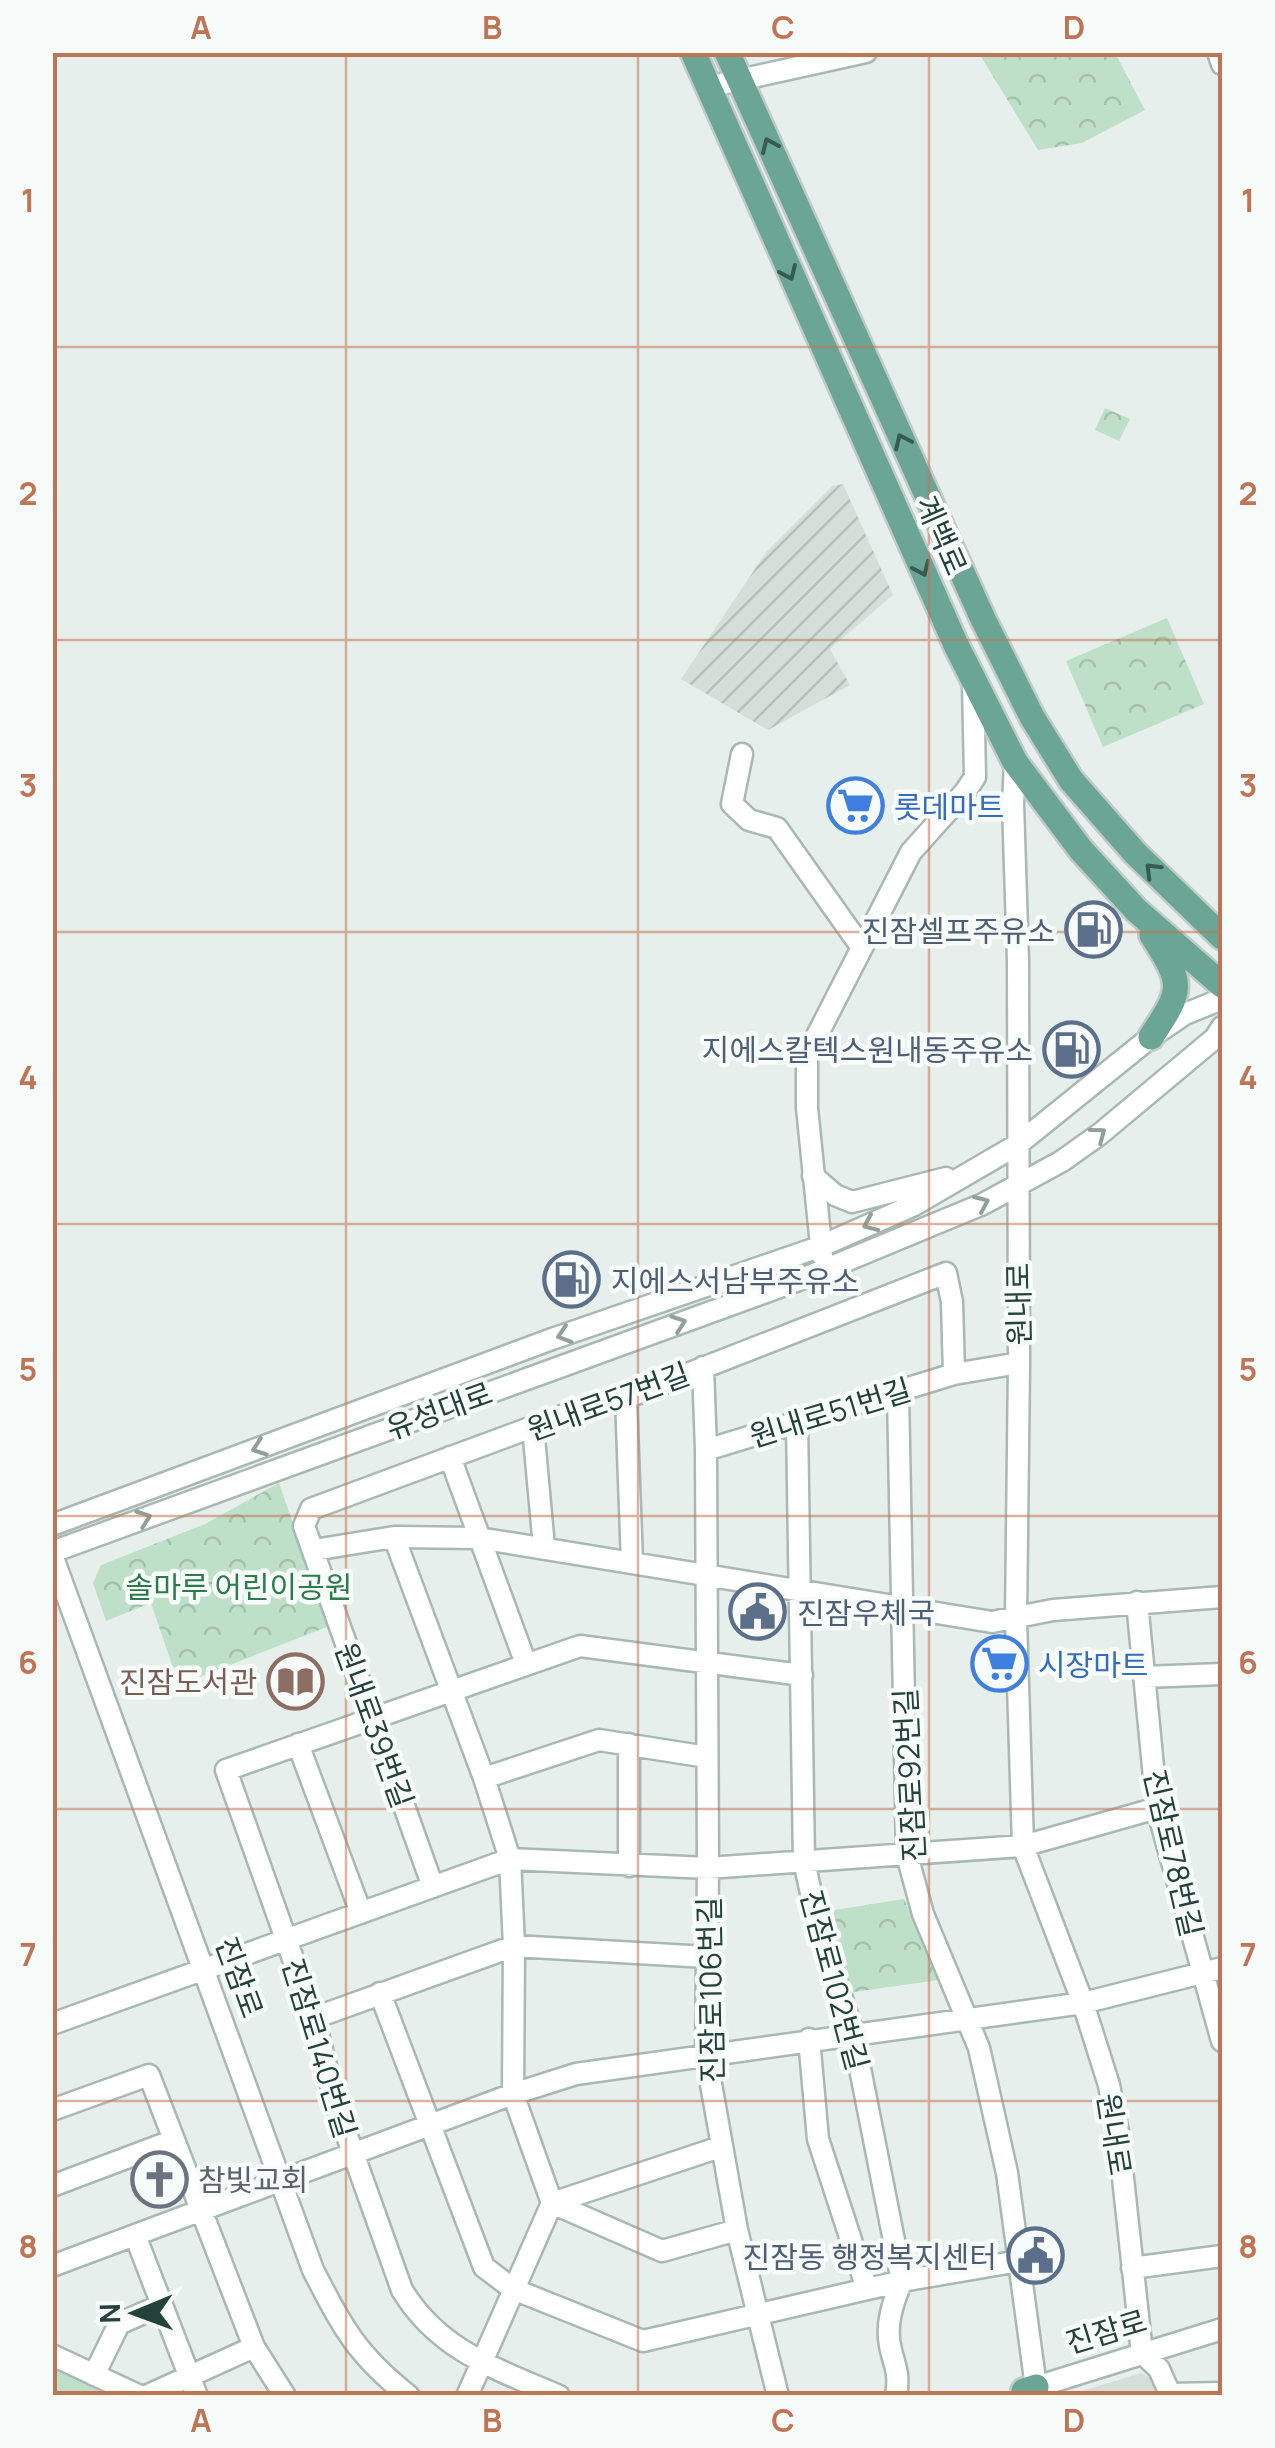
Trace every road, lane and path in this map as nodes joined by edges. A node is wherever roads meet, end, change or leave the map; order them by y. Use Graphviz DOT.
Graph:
graph roads {
  1 [pos="693,52"];
  2 [pos="727,52"];
  3 [pos="866,52"];
  4 [pos="1218,52"];
  5 [pos="1222,64"];
  6 [pos="740,80"];
  7 [pos="708,87"];
  8 [pos="973,683"];
  9 [pos="742,754"];
  10 [pos="1016,762"];
  11 [pos="1136,910"];
  12 [pos="1222,938"];
  13 [pos="860,945"];
  14 [pos="1222,985"];
  15 [pos="1222,1000"];
  16 [pos="1222,1027"];
  17 [pos="1151,1037"];
  18 [pos="1017,1145"];
  19 [pos="982,1167"];
  20 [pos="813,1176"];
  21 [pos="1017,1187"];
  22 [pos="819,1247"];
  23 [pos="827,1269"];
  24 [pos="1019,1364"];
  25 [pos="703,1367"];
  26 [pos="954,1374"];
  27 [pos="898,1393"];
  28 [pos="626,1398"];
  29 [pos="797,1422"];
  30 [pos="533,1428"];
  31 [pos="706,1450"];
  32 [pos="450,1457"];
  33 [pos="52,1525"];
  34 [pos="394,1538"];
  35 [pos="479,1538"];
  36 [pos="544,1547"];
  37 [pos="314,1550"];
  38 [pos="52,1553"];
  39 [pos="632,1563"];
  40 [pos="706,1578"];
  41 [pos="800,1592"];
  42 [pos="1222,1597"];
  43 [pos="1137,1602"];
  44 [pos="902,1610"];
  45 [pos="1016,1619"];
  46 [pos="526,1664"];
  47 [pos="706,1664"];
  48 [pos="1222,1674"];
  49 [pos="802,1675"];
  50 [pos="1144,1678"];
  51 [pos="451,1691"];
  52 [pos="372,1718"];
  53 [pos="298,1744"];
  54 [pos="629,1744"];
  55 [pos="708,1757"];
  56 [pos="484,1778"];
  57 [pos="1157,1808"];
  58 [pos="1022,1846"];
  59 [pos="907,1855"];
  60 [pos="510,1858"];
  61 [pos="804,1861"];
  62 [pos="629,1866"];
  63 [pos="708,1868"];
  64 [pos="433,1887"];
  65 [pos="361,1913"];
  66 [pos="286,1940"];
  67 [pos="514,1946"];
  68 [pos="707,1957"];
  69 [pos="203,1970"];
  70 [pos="1213,1971"];
  71 [pos="380,1993"];
  72 [pos="1083,2003"];
  73 [pos="967,2017"];
  74 [pos="314,2018"];
  75 [pos="52,2024"];
  76 [pos="853,2033"];
  77 [pos="810,2039"];
  78 [pos="1222,2041"];
  79 [pos="706,2056"];
  80 [pos="512,2094"];
  81 [pos="52,2110"];
  82 [pos="429,2127"];
  83 [pos="174,2140"];
  84 [pos="720,2147"];
  85 [pos="353,2156"];
  86 [pos="280,2180"];
  87 [pos="52,2186"];
  88 [pos="552,2203"];
  89 [pos="200,2209"];
  90 [pos="738,2230"];
  91 [pos="135,2235"];
  92 [pos="1222,2256"];
  93 [pos="1019,2261"];
  94 [pos="52,2266"];
  95 [pos="1132,2268"];
  96 [pos="902,2282"];
  97 [pos="513,2288"];
  98 [pos="867,2290"];
  99 [pos="161,2305"];
  100 [pos="760,2314"];
  101 [pos="1222,2328"];
  102 [pos="254,2347"];
  103 [pos="1142,2353"];
  104 [pos="52,2355"];
  105 [pos="482,2362"];
  106 [pos="94,2375"];
  107 [pos="193,2387"];
  108 [pos="1023,2392"];
  109 [pos="1222,2394"];
  110 [pos="143,2396"];
  111 [pos="285,2396"];
  112 [pos="409,2396"];
  113 [pos="468,2396"];
  114 [pos="558,2396"];
  115 [pos="778,2396"];
  116 [pos="896,2396"];
  1 -- 7 [label="main road, 계백로"];
  2 -- 6 [label="main road, 계백로"];
  3 -- 6 [label="street"];
  4 -- 5 [label="street"];
  6 -- 7 [label="street"];
  12 -- 6 [label="main road, 계백로, one-way"];
  7 -- 8 [label="main road, 계백로, one-way"];
  8 -- 10 [label="main road, 계백로"];
  8 -- 13 [label="street"];
  9 -- 13 [label="street"];
  10 -- 11 [label="main road, 계백로"];
  10 -- 18 [label="street, 원내로"];
  11 -- 14 [label="main road, 계백로"];
  11 -- 17 [label="main road"];
  13 -- 20 [label="street"];
  15 -- 17 [label="street, 유성대로"];
  21 -- 16 [label="street, 유성대로, one-way"];
  17 -- 18 [label="street, 유성대로"];
  18 -- 19 [label="street, 유성대로"];
  18 -- 21 [label="street, 원내로"];
  19 -- 20 [label="street"];
  19 -- 22 [label="street, 유성대로, one-way"];
  20 -- 22 [label="street"];
  23 -- 21 [label="street, 유성대로, one-way"];
  21 -- 24 [label="street, 원내로"];
  22 -- 23 [label="street"];
  22 -- 33 [label="street, 유성대로, one-way"];
  38 -- 23 [label="street, 유성대로, one-way"];
  24 -- 26 [label="street, 원내로51번길"];
  24 -- 45 [label="street, 원내로"];
  25 -- 26 [label="street, 원내로57번길"];
  25 -- 28 [label="street, 원내로57번길"];
  25 -- 31 [label="street, 진잠로106번길"];
  26 -- 27 [label="street, 원내로51번길"];
  27 -- 29 [label="street, 원내로51번길"];
  27 -- 44 [label="street, 진잠로92번길"];
  28 -- 30 [label="street, 원내로57번길"];
  28 -- 39 [label="street"];
  29 -- 31 [label="street, 원내로51번길"];
  29 -- 41 [label="street, 진잠로102번길"];
  30 -- 32 [label="street, 원내로57번길"];
  30 -- 36 [label="street"];
  31 -- 40 [label="street, 진잠로106번길"];
  32 -- 35 [label="street"];
  32 -- 37 [label="street, 원내로57번길"];
  34 -- 35 [label="street"];
  34 -- 37 [label="street"];
  34 -- 51 [label="street"];
  35 -- 36 [label="street"];
  35 -- 46 [label="street"];
  36 -- 39 [label="street"];
  37 -- 52 [label="street, 원내로39번길"];
  38 -- 69 [label="street, 진잠로"];
  39 -- 40 [label="street"];
  40 -- 41 [label="street"];
  40 -- 47 [label="street, 진잠로106번길"];
  41 -- 44 [label="street"];
  41 -- 49 [label="street, 진잠로102번길"];
  42 -- 43 [label="street"];
  43 -- 45 [label="street"];
  43 -- 50 [label="street, 진잠로78번길"];
  44 -- 45 [label="street"];
  44 -- 59 [label="street, 진잠로92번길"];
  45 -- 58 [label="street, 원내로"];
  46 -- 47 [label="street"];
  46 -- 51 [label="street"];
  47 -- 49 [label="street"];
  47 -- 55 [label="street, 진잠로106번길"];
  48 -- 50 [label="street"];
  49 -- 61 [label="street, 진잠로102번길"];
  50 -- 57 [label="street, 진잠로78번길"];
  51 -- 52 [label="street"];
  51 -- 56 [label="street"];
  52 -- 53 [label="street"];
  52 -- 64 [label="street, 원내로39번길"];
  53 -- 65 [label="street"];
  53 -- 66 [label="street, 진잠로140번길"];
  54 -- 55 [label="street"];
  54 -- 56 [label="street"];
  54 -- 62 [label="street"];
  55 -- 63 [label="street, 진잠로106번길"];
  56 -- 60 [label="street"];
  57 -- 58 [label="street"];
  57 -- 70 [label="street, 진잠로78번길"];
  58 -- 59 [label="street"];
  58 -- 72 [label="street, 원내로"];
  59 -- 61 [label="street"];
  59 -- 73 [label="street, 진잠로92번길"];
  60 -- 62 [label="street"];
  60 -- 64 [label="street"];
  60 -- 67 [label="street"];
  61 -- 63 [label="street"];
  61 -- 76 [label="street, 진잠로102번길"];
  62 -- 63 [label="street"];
  63 -- 68 [label="street, 진잠로106번길"];
  64 -- 65 [label="street"];
  65 -- 66 [label="street"];
  66 -- 69 [label="street"];
  66 -- 74 [label="street, 진잠로140번길"];
  67 -- 68 [label="street"];
  67 -- 71 [label="street"];
  67 -- 80 [label="street"];
  68 -- 79 [label="street, 진잠로106번길"];
  69 -- 75 [label="street"];
  69 -- 86 [label="street, 진잠로"];
  70 -- 72 [label="street"];
  70 -- 78 [label="street, 진잠로78번길"];
  71 -- 74 [label="street"];
  71 -- 82 [label="street"];
  72 -- 73 [label="street, 진잠로140번길"];
  72 -- 95 [label="street, 원내로"];
  73 -- 76 [label="street, 진잠로140번길"];
  73 -- 93 [label="street, 진잠로92번길"];
  74 -- 85 [label="street, 진잠로140번길"];
  76 -- 77 [label="street, 진잠로140번길"];
  76 -- 96 [label="street, 진잠로102번길"];
  77 -- 79 [label="street, 진잠로140번길"];
  77 -- 98 [label="street"];
  79 -- 80 [label="street, 진잠로140번길"];
  79 -- 84 [label="street, 진잠로106번길"];
  80 -- 82 [label="street, 진잠로140번길"];
  80 -- 88 [label="street"];
  81 -- 83 [label="street"];
  82 -- 85 [label="street, 진잠로140번길"];
  82 -- 97 [label="street"];
  83 -- 87 [label="street"];
  83 -- 89 [label="street"];
  84 -- 88 [label="street"];
  84 -- 90 [label="street, 진잠로106번길"];
  85 -- 86 [label="street, 진잠로140번길"];
  85 -- 105 [label="street"];
  86 -- 89 [label="street, 진잠로140번길"];
  86 -- 112 [label="street, 진잠로"];
  88 -- 90 [label="street"];
  88 -- 97 [label="street"];
  89 -- 91 [label="street, 진잠로140번길"];
  89 -- 102 [label="street"];
  90 -- 100 [label="street, 진잠로106번길"];
  91 -- 94 [label="street, 진잠로140번길"];
  91 -- 99 [label="street"];
  92 -- 95 [label="street"];
  93 -- 96 [label="street"];
  93 -- 108 [label="street, 진잠로92번길"];
  95 -- 103 [label="street, 원내로"];
  96 -- 98 [label="street"];
  96 -- 116 [label="street, 진잠로102번길"];
  97 -- 100 [label="street"];
  97 -- 105 [label="street"];
  98 -- 100 [label="street"];
  99 -- 106 [label="street"];
  99 -- 107 [label="street"];
  100 -- 115 [label="street, 진잠로106번길"];
  101 -- 103 [label="street, 진잠로"];
  102 -- 107 [label="street"];
  102 -- 111 [label="street"];
  103 -- 108 [label="street, 진잠로"];
  103 -- 109 [label="street"];
  104 -- 106 [label="street"];
  105 -- 113 [label="street"];
  105 -- 114 [label="street"];
  106 -- 110 [label="street"];
  107 -- 110 [label="street"];
}
